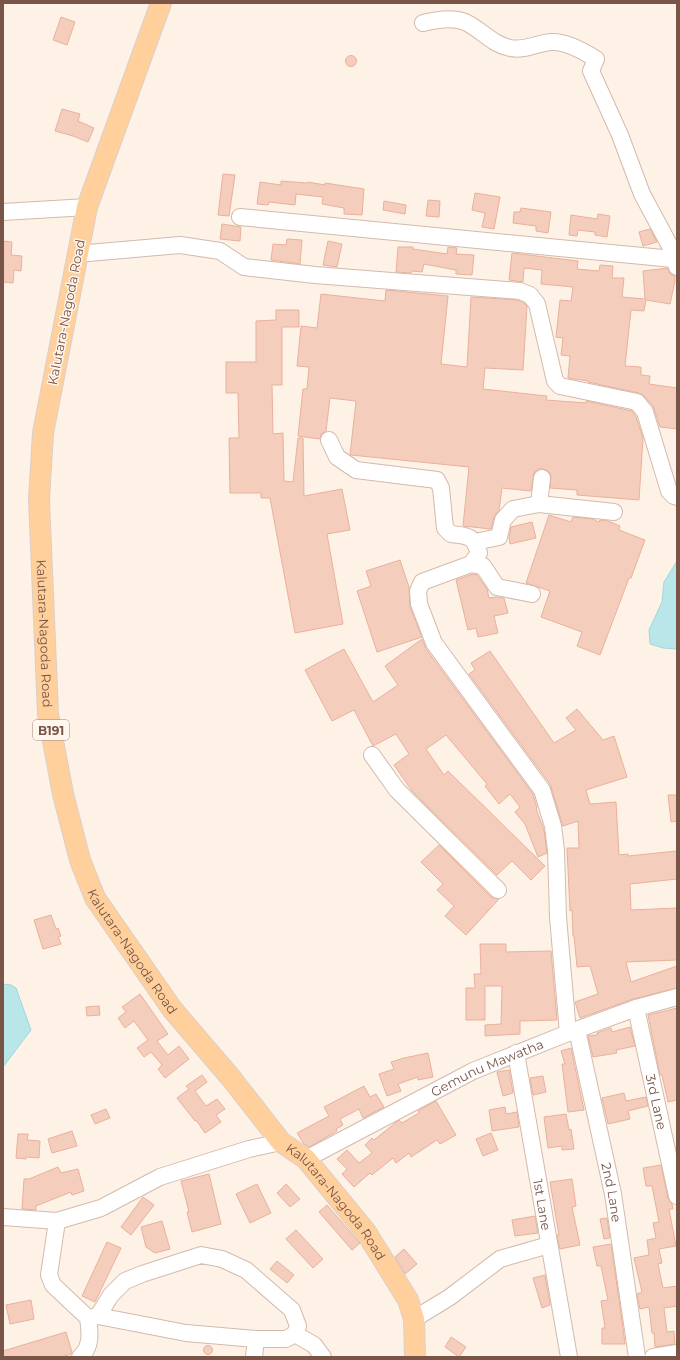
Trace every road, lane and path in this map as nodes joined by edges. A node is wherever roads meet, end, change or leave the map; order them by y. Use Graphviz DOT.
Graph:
graph roads {
  1 [pos="162,3"];
  2 [pos="423,23"];
  3 [pos="87,207"];
  4 [pos="3,212"];
  5 [pos="240,216"];
  6 [pos="77,254"];
  7 [pos="675,263"];
  8 [pos="329,440"];
  9 [pos="542,478"];
  10 [pos="677,497"];
  11 [pos="539,504"];
  12 [pos="614,512"];
  13 [pos="475,542"];
  14 [pos="471,564"];
  15 [pos="532,594"];
  16 [pos="372,755"];
  17 [pos="498,890"];
  18 [pos="677,997"];
  19 [pos="636,1008"];
  20 [pos="572,1031"];
  21 [pos="516,1053"];
  22 [pos="281,1142"];
  23 [pos="306,1159"];
  24 [pos="677,1196"];
  25 [pos="3,1217"];
  26 [pos="57,1221"];
  27 [pos="549,1245"];
  28 [pos="93,1317"];
  29 [pos="414,1319"];
  30 [pos="295,1334"];
  31 [pos="256,1339"];
  32 [pos="677,1354"];
  33 [pos="80,1357"];
  34 [pos="254,1357"];
  35 [pos="323,1357"];
  36 [pos="415,1357"];
  37 [pos="569,1357"];
  38 [pos="637,1357"];
  39 [pos="653,1357"];
  1 -- 3 [label="main road, Kalutara-Nagoda Road / B191"];
  2 -- 7 [label="street"];
  3 -- 4 [label="street"];
  3 -- 6 [label="main road, Kalutara-Nagoda Road / B191"];
  5 -- 7 [label="street"];
  6 -- 10 [label="street"];
  6 -- 22 [label="main road, Kalutara-Nagoda Road / B191"];
  8 -- 13 [label="street"];
  9 -- 11 [label="street"];
  11 -- 12 [label="street"];
  11 -- 13 [label="street"];
  13 -- 14 [label="street"];
  14 -- 15 [label="street"];
  14 -- 20 [label="street, 2nd Lane"];
  16 -- 17 [label="street"];
  18 -- 19 [label="street, Gemunu Mawatha"];
  19 -- 20 [label="street, Gemunu Mawatha"];
  19 -- 24 [label="street, 3rd Lane"];
  20 -- 21 [label="street, Gemunu Mawatha"];
  20 -- 38 [label="street, 2nd Lane"];
  21 -- 23 [label="street, Gemunu Mawatha"];
  21 -- 27 [label="street, 1st Lane"];
  22 -- 23 [label="main road, Kalutara-Nagoda Road / B191"];
  22 -- 26 [label="street"];
  23 -- 29 [label="main road, Kalutara-Nagoda Road / B191"];
  25 -- 26 [label="street"];
  26 -- 28 [label="street"];
  27 -- 29 [label="street"];
  27 -- 37 [label="street, 1st Lane"];
  28 -- 30 [label="street"];
  28 -- 31 [label="street"];
  28 -- 33 [label="street"];
  29 -- 36 [label="main road, Kalutara-Nagoda Road / B191"];
  30 -- 31 [label="street"];
  30 -- 35 [label="street"];
  31 -- 34 [label="street"];
  32 -- 39 [label="street"];
}
